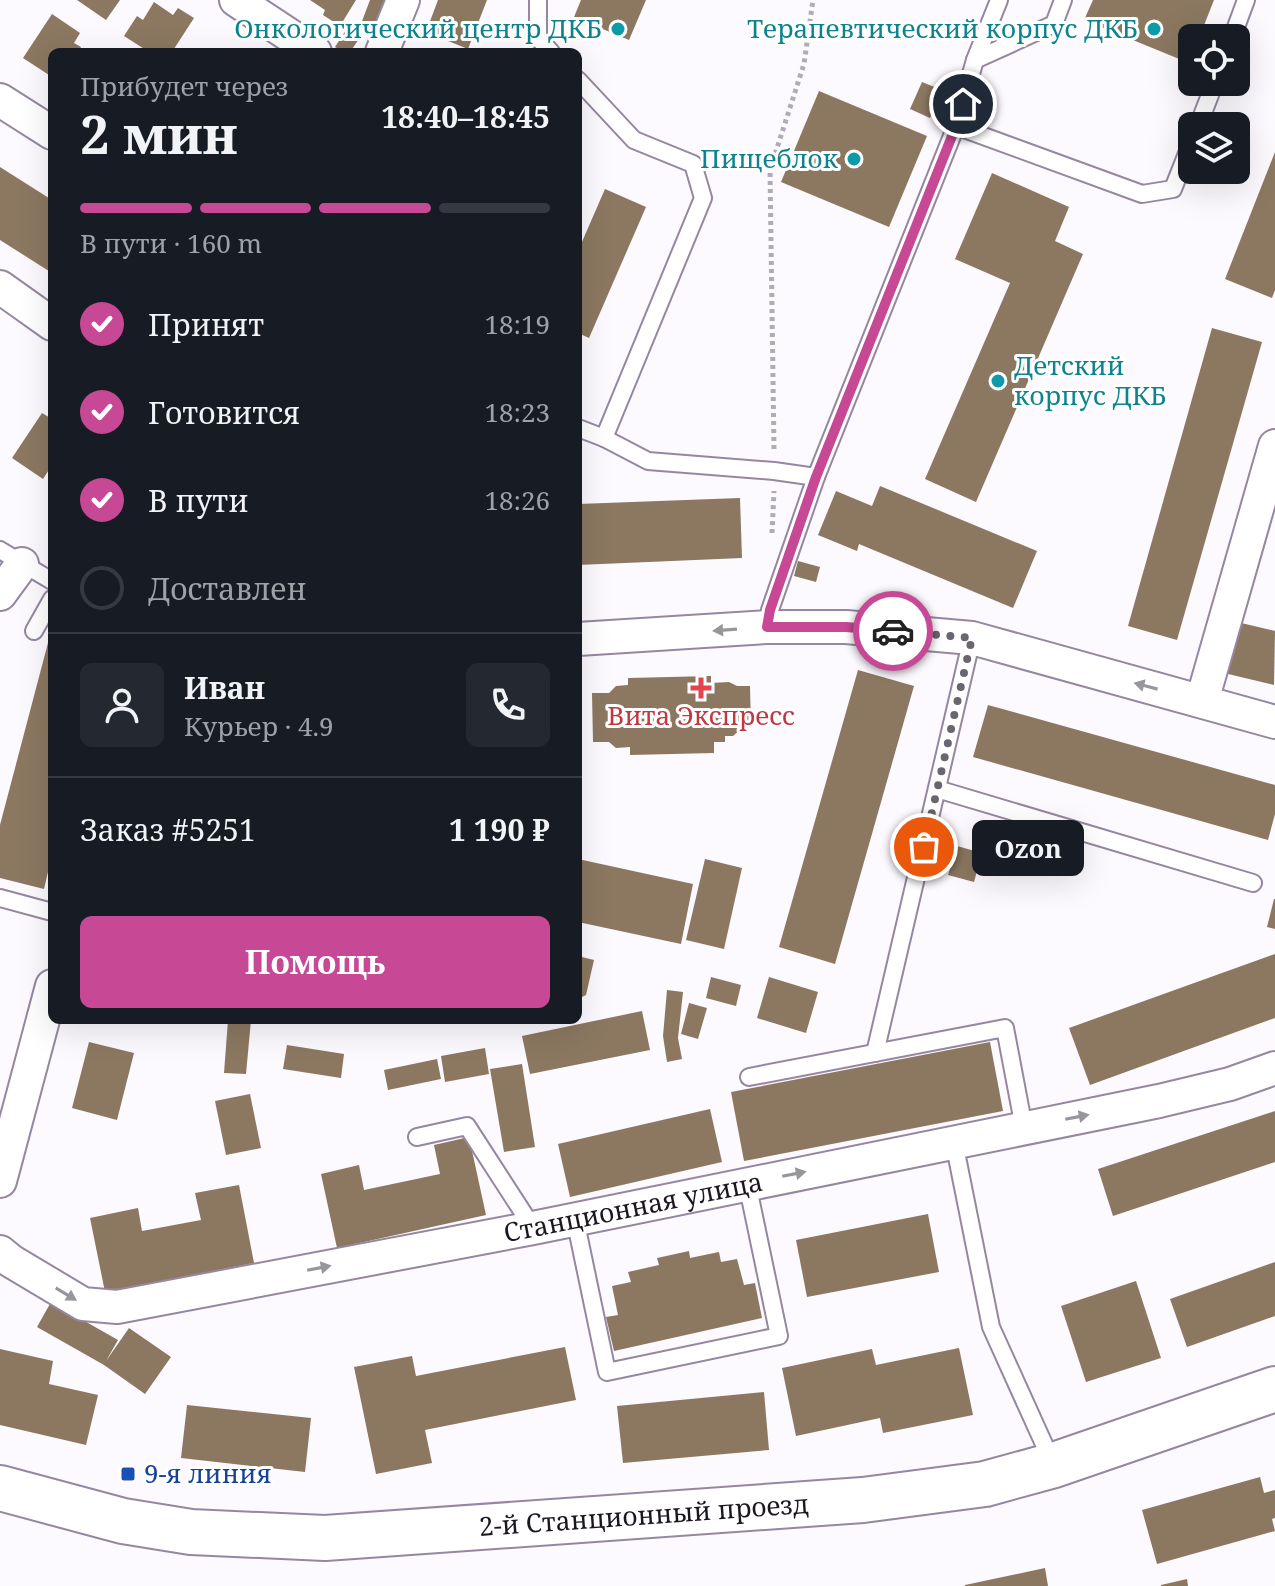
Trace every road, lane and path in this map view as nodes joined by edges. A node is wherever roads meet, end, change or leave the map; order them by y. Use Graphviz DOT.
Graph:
graph roads {
  1 [pos="236,0"];
  2 [pos="403,0"];
  3 [pos="538,0"];
  4 [pos="813,0"];
  5 [pos="999,0"];
  6 [pos="1063,0"];
  7 [pos="1246,0"];
  8 [pos="1237,24"];
  9 [pos="309,48"];
  10 [pos="384,48"];
  11 [pos="547,48"];
  12 [pos="975,60"];
  13 [pos="582,84"];
  14 [pos="0,100"];
  15 [pos="956,126"];
  16 [pos="48,130"];
  17 [pos="1178,176"];
  18 [pos="0,287"];
  19 [pos="48,321"];
  20 [pos="582,430"];
  21 [pos="604,438"];
  22 [pos="1275,446"];
  23 [pos="774,471"];
  24 [pos="816,477"];
  25 [pos="772,536"];
  26 [pos="11,557"];
  27 [pos="48,579"];
  28 [pos="0,594"];
  29 [pos="48,606"];
  30 [pos="767,627"];
  31 [pos="34,631"];
  32 [pos="972,638"];
  33 [pos="582,639"];
  34 [pos="1202,701"];
  35 [pos="1275,722"];
  36 [pos="937,789"];
  37 [pos="1253,883"];
  38 [pos="0,898"];
  39 [pos="48,911"];
  40 [pos="48,1001"];
  41 [pos="875,1053"];
  42 [pos="1275,1068"];
  43 [pos="749,1077"];
  44 [pos="1024,1128"];
  45 [pos="417,1137"];
  46 [pos="954,1142"];
  47 [pos="0,1181"];
  48 [pos="747,1183"];
  49 [pos="575,1219"];
  50 [pos="533,1228"];
  51 [pos="0,1252"];
  52 [pos="1275,1389"];
  53 [pos="1054,1465"];
  54 [pos="0,1488"];
  1 -- 9 [label="street"];
  2 -- 10 [label="street"];
  3 -- 11 [label="lane"];
  4 -- 23 [label="path"];
  5 -- 12 [label="lane"];
  6 -- 12 [label="lane"];
  7 -- 8 [label="lane"];
  12 -- 15 [label="lane"];
  13 -- 21 [label="lane"];
  14 -- 16 [label="street"];
  15 -- 17 [label="lane"];
  15 -- 24 [label="lane"];
  18 -- 19 [label="street"];
  20 -- 21 [label="lane"];
  21 -- 23 [label="lane"];
  22 -- 34 [label="street"];
  23 -- 24 [label="lane"];
  23 -- 25 [label="path"];
  24 -- 30 [label="lane"];
  26 -- 27 [label="lane"];
  26 -- 28 [label="street"];
  29 -- 31 [label="lane"];
  30 -- 32 [label="street"];
  30 -- 33 [label="street, one-way"];
  34 -- 32 [label="street, one-way"];
  32 -- 36 [label="lane"];
  34 -- 35 [label="street"];
  36 -- 37 [label="lane"];
  36 -- 41 [label="lane"];
  38 -- 39 [label="lane"];
  40 -- 47 [label="street"];
  41 -- 43 [label="lane"];
  41 -- 44 [label="lane"];
  44 -- 42 [label="street, Станционная улица, one-way"];
  44 -- 46 [label="street, Станционная улица"];
  45 -- 50 [label="lane"];
  48 -- 46 [label="street, Станционная улица, one-way"];
  46 -- 53 [label="lane"];
  48 -- 49 [label="street, Станционная улица"];
  48 -- 49 [label="lane"];
  49 -- 50 [label="street, Станционная улица"];
  51 -- 50 [label="street, Станционная улица, one-way"];
  52 -- 53 [label="main road, 2-й Станционный проезд"];
  53 -- 54 [label="main road, 2-й Станционный проезд"];
}
